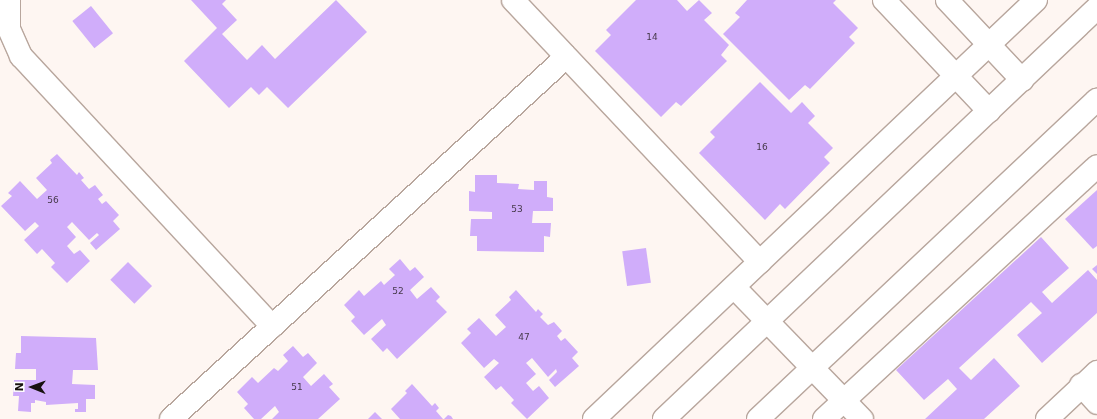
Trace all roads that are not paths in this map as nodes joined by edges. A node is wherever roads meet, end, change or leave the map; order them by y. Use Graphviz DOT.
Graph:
graph roads {
  1 [pos="10,0"];
  2 [pos="513,0"];
  3 [pos="884,0"];
  4 [pos="947,0"];
  5 [pos="1036,0"];
  6 [pos="1097,8"];
  7 [pos="989,45"];
  8 [pos="566,57"];
  9 [pos="956,76"];
  10 [pos="1022,80"];
  11 [pos="1097,99"];
  12 [pos="989,111"];
  13 [pos="1097,166"];
  14 [pos="760,262"];
  15 [pos="734,287"];
  16 [pos="767,321"];
  17 [pos="272,326"];
  18 [pos="812,368"];
  19 [pos="1089,378"];
  20 [pos="844,401"];
  21 [pos="1097,403"];
  22 [pos="171,419"];
  23 [pos="594,419"];
  24 [pos="664,419"];
  25 [pos="758,419"];
  26 [pos="824,419"];
  27 [pos="862,419"];
  28 [pos="1047,419"];
  1 -- 17 [label="street"];
  2 -- 8 [label="street"];
  3 -- 9 [label="street"];
  4 -- 7 [label="street"];
  5 -- 7 [label="street"];
  6 -- 10 [label="street"];
  7 -- 9 [label="street"];
  7 -- 10 [label="street"];
  8 -- 14 [label="street"];
  8 -- 17 [label="street"];
  9 -- 12 [label="street"];
  9 -- 14 [label="street"];
  10 -- 12 [label="street"];
  11 -- 18 [label="street"];
  12 -- 16 [label="street"];
  13 -- 20 [label="street"];
  14 -- 15 [label="street"];
  15 -- 16 [label="street"];
  15 -- 23 [label="street"];
  16 -- 18 [label="street"];
  16 -- 24 [label="street"];
  17 -- 22 [label="street"];
  18 -- 20 [label="street"];
  18 -- 25 [label="street"];
  19 -- 21 [label="street"];
  19 -- 28 [label="street"];
  20 -- 26 [label="street"];
  20 -- 27 [label="street"];
}
